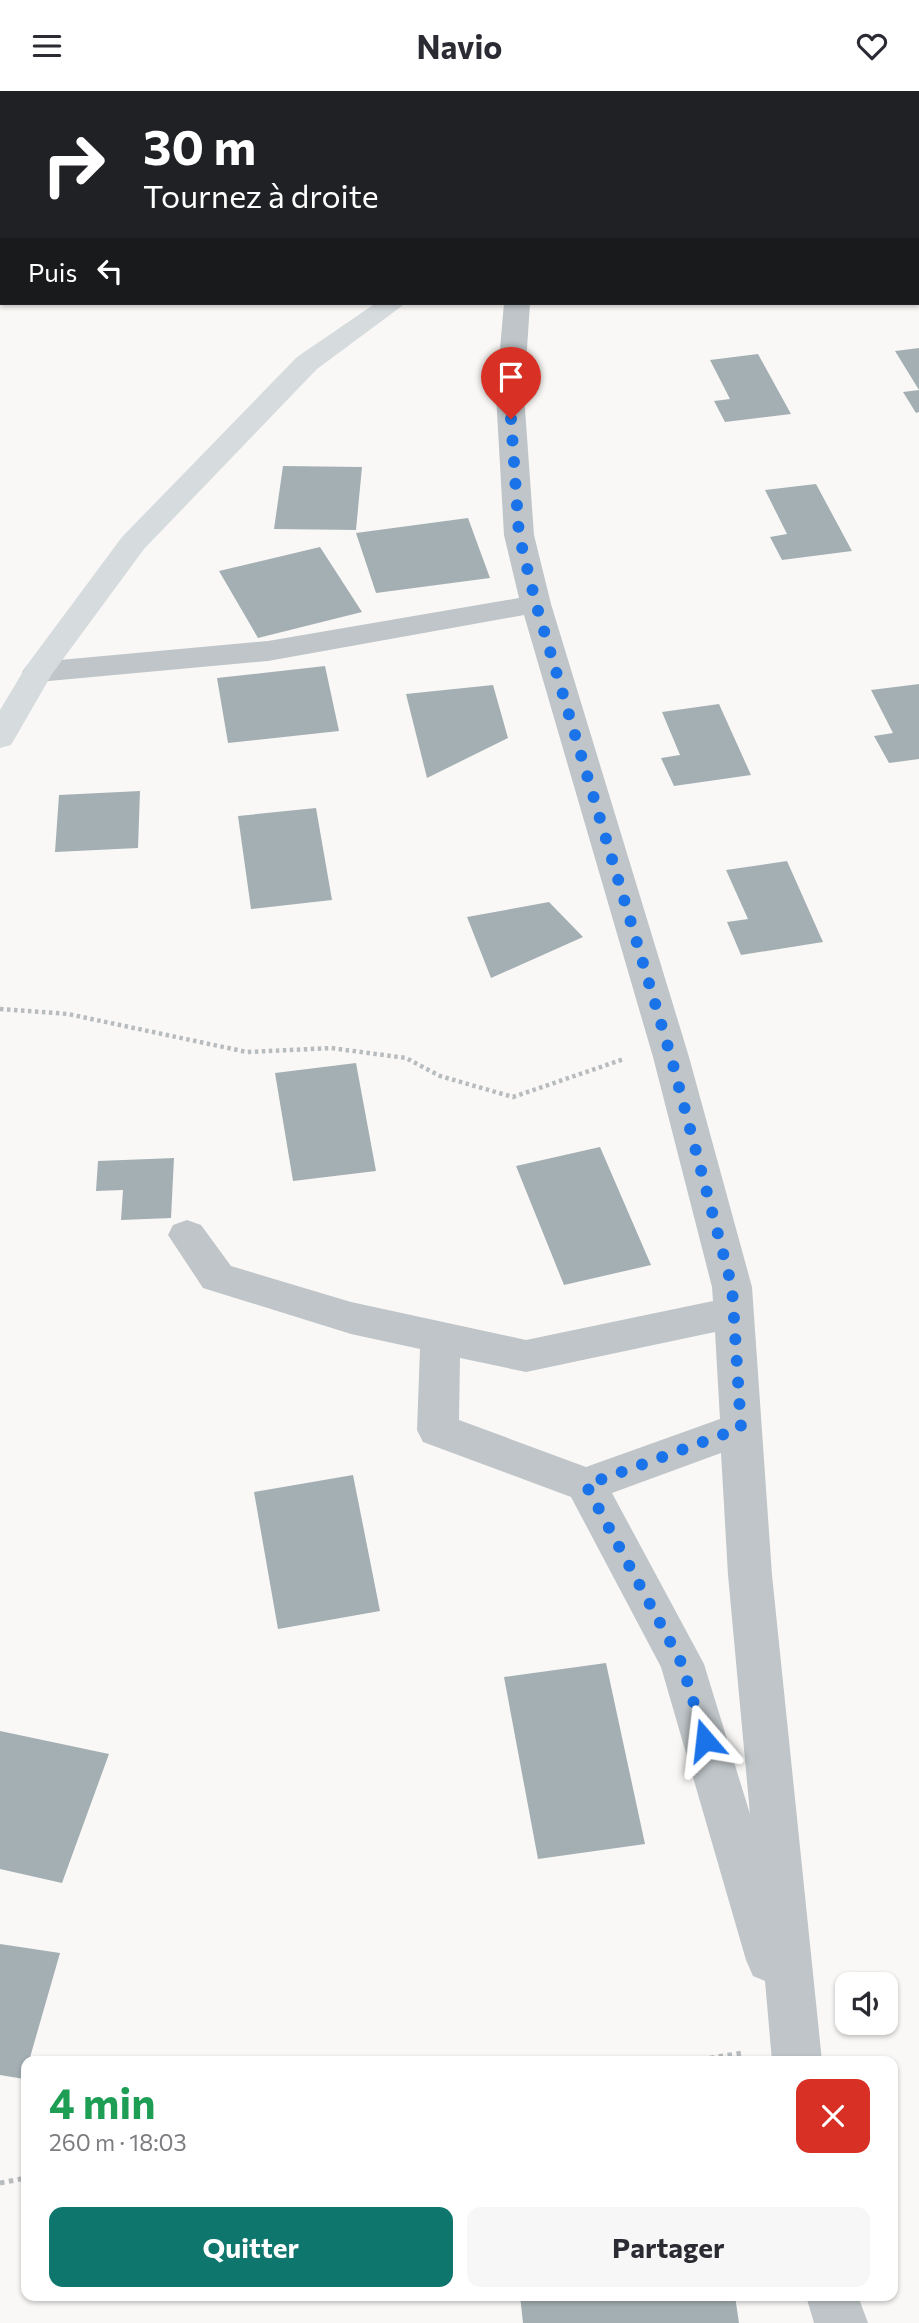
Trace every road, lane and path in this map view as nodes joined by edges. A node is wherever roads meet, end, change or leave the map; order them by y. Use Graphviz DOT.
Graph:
graph roads {
  1 [pos="390,305"];
  2 [pos="517,305"];
  3 [pos="536,604"];
  4 [pos="38,671"];
  5 [pos="0,738"];
  6 [pos="0,1009"];
  7 [pos="671,1057"];
  8 [pos="187,1235"];
  9 [pos="734,1312"];
  10 [pos="440,1337"];
  11 [pos="741,1428"];
  12 [pos="586,1485"];
  13 [pos="796,2052"];
  14 [pos="21,2179"];
  15 [pos="0,2182"];
  16 [pos="834,2301"];
  17 [pos="841,2323"];
  1 -- 4 [label="main road"];
  2 -- 3 [label="street"];
  3 -- 4 [label="street"];
  3 -- 7 [label="street"];
  4 -- 5 [label="main road"];
  6 -- 7 [label="path"];
  7 -- 9 [label="street"];
  8 -- 10 [label="street"];
  9 -- 10 [label="street"];
  9 -- 11 [label="street"];
  10 -- 12 [label="street"];
  11 -- 12 [label="street"];
  11 -- 13 [label="street"];
  12 -- 13 [label="street"];
  14 -- 15 [label="path"];
  16 -- 17 [label="street"];
}
